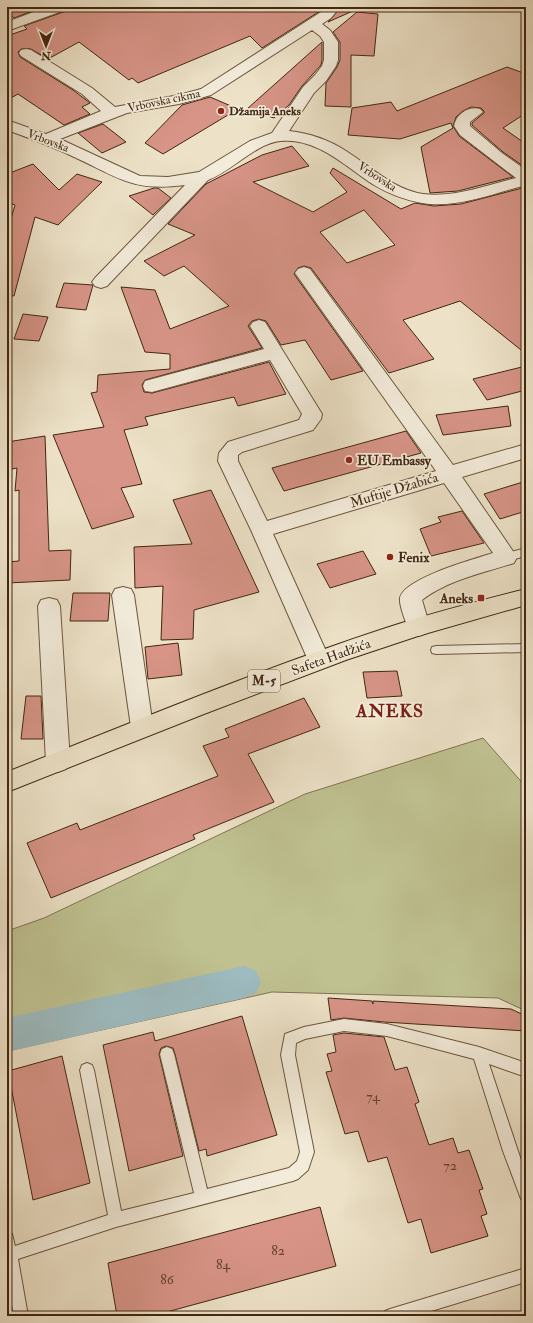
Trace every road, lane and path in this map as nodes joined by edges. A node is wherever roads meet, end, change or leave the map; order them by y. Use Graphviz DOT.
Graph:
graph roads {
  1 [pos="60,7"];
  2 [pos="333,7"];
  3 [pos="312,23"];
  4 [pos="7,26"];
  5 [pos="26,53"];
  6 [pos="475,112"];
  7 [pos="112,113"];
  8 [pos="8,127"];
  9 [pos="278,136"];
  10 [pos="47,139"];
  11 [pos="203,176"];
  12 [pos="526,177"];
  13 [pos="526,180"];
  14 [pos="304,273"];
  15 [pos="101,282"];
  16 [pos="259,326"];
  17 [pos="276,352"];
  18 [pos="152,386"];
  19 [pos="526,450"];
  20 [pos="449,474"];
  21 [pos="261,530"];
  22 [pos="517,555"];
  23 [pos="123,595"];
  24 [pos="526,597"];
  25 [pos="49,606"];
  26 [pos="419,627"];
  27 [pos="526,648"];
  28 [pos="436,650"];
  29 [pos="319,660"];
  30 [pos="142,727"];
  31 [pos="58,762"];
  32 [pos="7,782"];
  33 [pos="167,1054"];
  34 [pos="479,1054"];
  35 [pos="87,1070"];
  36 [pos="526,1070"];
  37 [pos="526,1194"];
  38 [pos="202,1197"];
  39 [pos="116,1220"];
  40 [pos="7,1240"];
  41 [pos="9,1255"];
  42 [pos="526,1274"];
  43 [pos="21,1316"];
  44 [pos="390,1316"];
  1 -- 4 [label="street"];
  2 -- 3 [label="street, Vrbovska cikma"];
  3 -- 7 [label="street, Vrbovska cikma"];
  3 -- 9 [label="street"];
  5 -- 7 [label="street"];
  6 -- 12 [label="street"];
  7 -- 10 [label="street, Vrbovska cikma"];
  8 -- 10 [label="street, Vrbovska"];
  9 -- 11 [label="street, Vrbovska"];
  9 -- 13 [label="street, Vrbovska"];
  10 -- 11 [label="street, Vrbovska"];
  11 -- 15 [label="street, Vrbovska"];
  14 -- 20 [label="street"];
  16 -- 17 [label="street"];
  17 -- 18 [label="street"];
  17 -- 21 [label="street"];
  19 -- 20 [label="street, Muftije Džabića"];
  20 -- 21 [label="street, Muftije Džabića"];
  20 -- 22 [label="street"];
  21 -- 29 [label="street"];
  22 -- 26 [label="street"];
  23 -- 30 [label="street"];
  24 -- 26 [label="main road, Safeta Hadžića / M-5"];
  25 -- 31 [label="street"];
  26 -- 29 [label="main road, Safeta Hadžića / M-5"];
  27 -- 28 [label="lane"];
  29 -- 30 [label="main road, Safeta Hadžića / M-5"];
  30 -- 31 [label="main road, Safeta Hadžića / M-5"];
  31 -- 32 [label="main road, Safeta Hadžića / M-5"];
  33 -- 38 [label="lane"];
  34 -- 36 [label="lane"];
  34 -- 37 [label="lane"];
  34 -- 38 [label="lane"];
  35 -- 39 [label="lane"];
  38 -- 39 [label="lane"];
  39 -- 41 [label="lane"];
  40 -- 41 [label="lane"];
  41 -- 43 [label="lane"];
  42 -- 44 [label="lane"];
}
